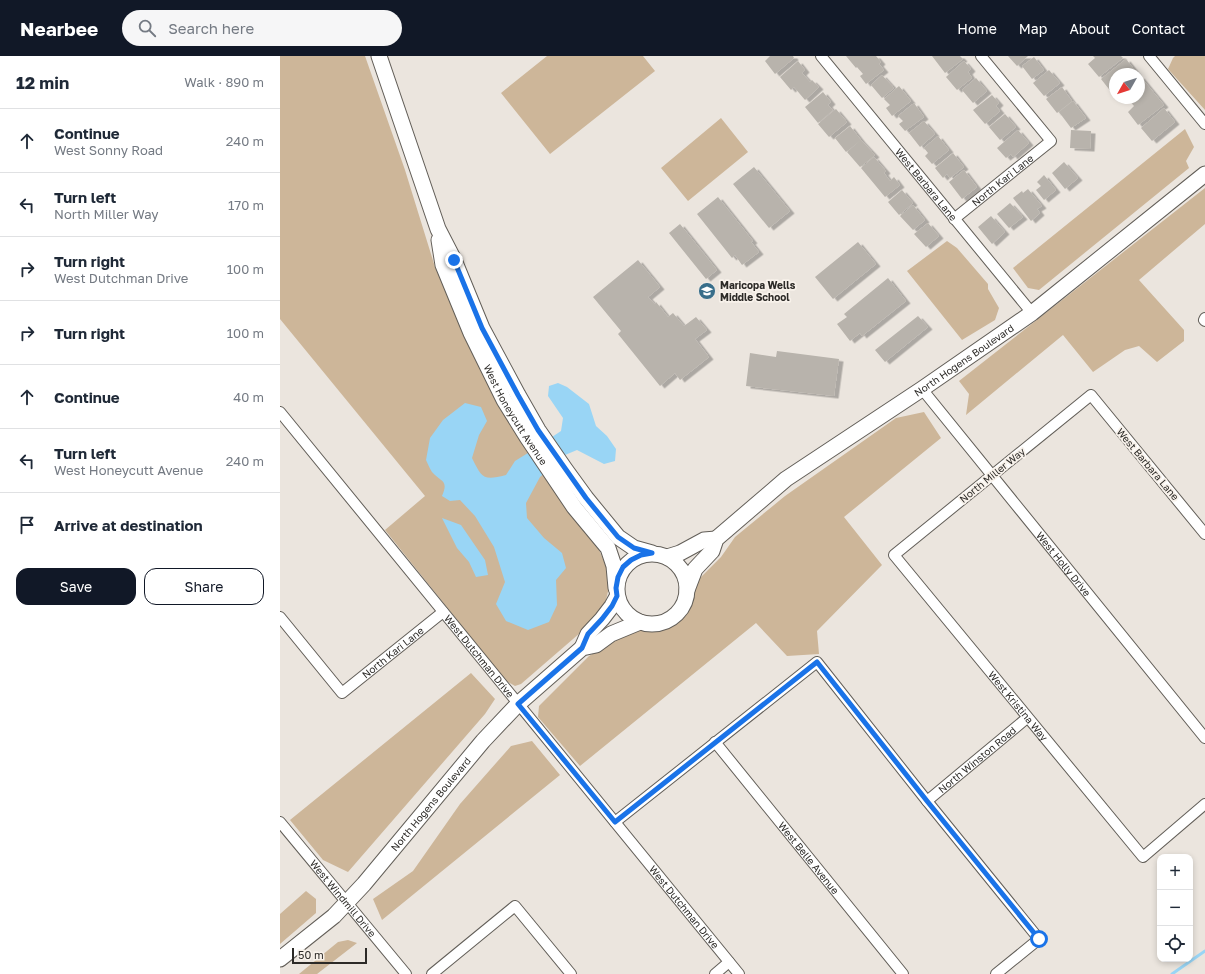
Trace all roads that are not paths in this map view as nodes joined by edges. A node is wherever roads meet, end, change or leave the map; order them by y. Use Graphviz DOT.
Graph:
graph roads {
  1 [pos="379,56"];
  2 [pos="821,56"];
  3 [pos="981,56"];
  4 [pos="1152,57"];
  5 [pos="1205,124"];
  6 [pos="1205,174"];
  7 [pos="954,219"];
  8 [pos="1032,313"];
  9 [pos="922,389"];
  10 [pos="1091,395"];
  11 [pos="280,412"];
  12 [pos="559,473"];
  13 [pos="992,475"];
  14 [pos="1205,534"];
  15 [pos="716,538"];
  16 [pos="660,555"];
  17 [pos="894,555"];
  18 [pos="687,590"];
  19 [pos="616,592"];
  20 [pos="443,612"];
  21 [pos="280,617"];
  22 [pos="640,622"];
  23 [pos="582,648"];
  24 [pos="518,704"];
  25 [pos="1027,718"];
  26 [pos="1205,738"];
  27 [pos="715,742"];
  28 [pos="927,801"];
  29 [pos="1205,804"];
  30 [pos="280,822"];
  31 [pos="615,822"];
  32 [pos="347,903"];
  33 [pos="280,960"];
  34 [pos="729,962"];
  35 [pos="406,974"];
  36 [pos="432,974"];
  37 [pos="571,974"];
  38 [pos="715,974"];
  39 [pos="739,974"];
  40 [pos="903,974"];
  41 [pos="996,974"];
  1 -- 12 [label="street, West Honeycutt Avenue"];
  2 -- 7 [label="street, West Barbara Lane"];
  3 -- 7 [label="street, North Kari Lane"];
  4 -- 5 [label="street"];
  6 -- 8 [label="street, North Hogens Boulevard"];
  7 -- 8 [label="street, West Barbara Lane"];
  8 -- 9 [label="street, North Hogens Boulevard"];
  9 -- 13 [label="street, West Holly Drive"];
  9 -- 15 [label="street, North Hogens Boulevard"];
  10 -- 13 [label="street, North Miller Way"];
  10 -- 14 [label="street, West Barbara Lane"];
  11 -- 20 [label="street, West Dutchman Drive"];
  12 -- 16 [label="street, West Honeycutt Avenue"];
  12 -- 19 [label="street, West Honeycutt Avenue"];
  13 -- 17 [label="street, North Miller Way"];
  13 -- 26 [label="street, West Holly Drive"];
  15 -- 16 [label="street, North Hogens Boulevard"];
  15 -- 18 [label="street, North Hogens Boulevard"];
  16 -- 18 [label="street"];
  16 -- 19 [label="street"];
  17 -- 25 [label="street, West Kristina Way"];
  18 -- 22 [label="street"];
  19 -- 22 [label="street"];
  19 -- 23 [label="street, North Hogens Boulevard"];
  20 -- 21 [label="street, North Kari Lane"];
  20 -- 24 [label="street, West Dutchman Drive"];
  22 -- 23 [label="street, North Hogens Boulevard"];
  23 -- 24 [label="street, North Hogens Boulevard"];
  24 -- 31 [label="street, West Dutchman Drive"];
  24 -- 32 [label="street, North Hogens Boulevard"];
  25 -- 28 [label="street, North Winston Road"];
  25 -- 29 [label="street, West Kristina Way"];
  27 -- 28 [label="street"];
  27 -- 31 [label="street"];
  27 -- 40 [label="street, West Belle Avenue"];
  28 -- 41 [label="street"];
  30 -- 32 [label="street, West Windmill Drive"];
  31 -- 34 [label="street, West Dutchman Drive"];
  32 -- 33 [label="street, North Hogens Boulevard"];
  32 -- 35 [label="street, West Windmill Drive"];
  34 -- 38 [label="street"];
  34 -- 39 [label="street, West Dutchman Drive"];
  36 -- 37 [label="street"];
}
